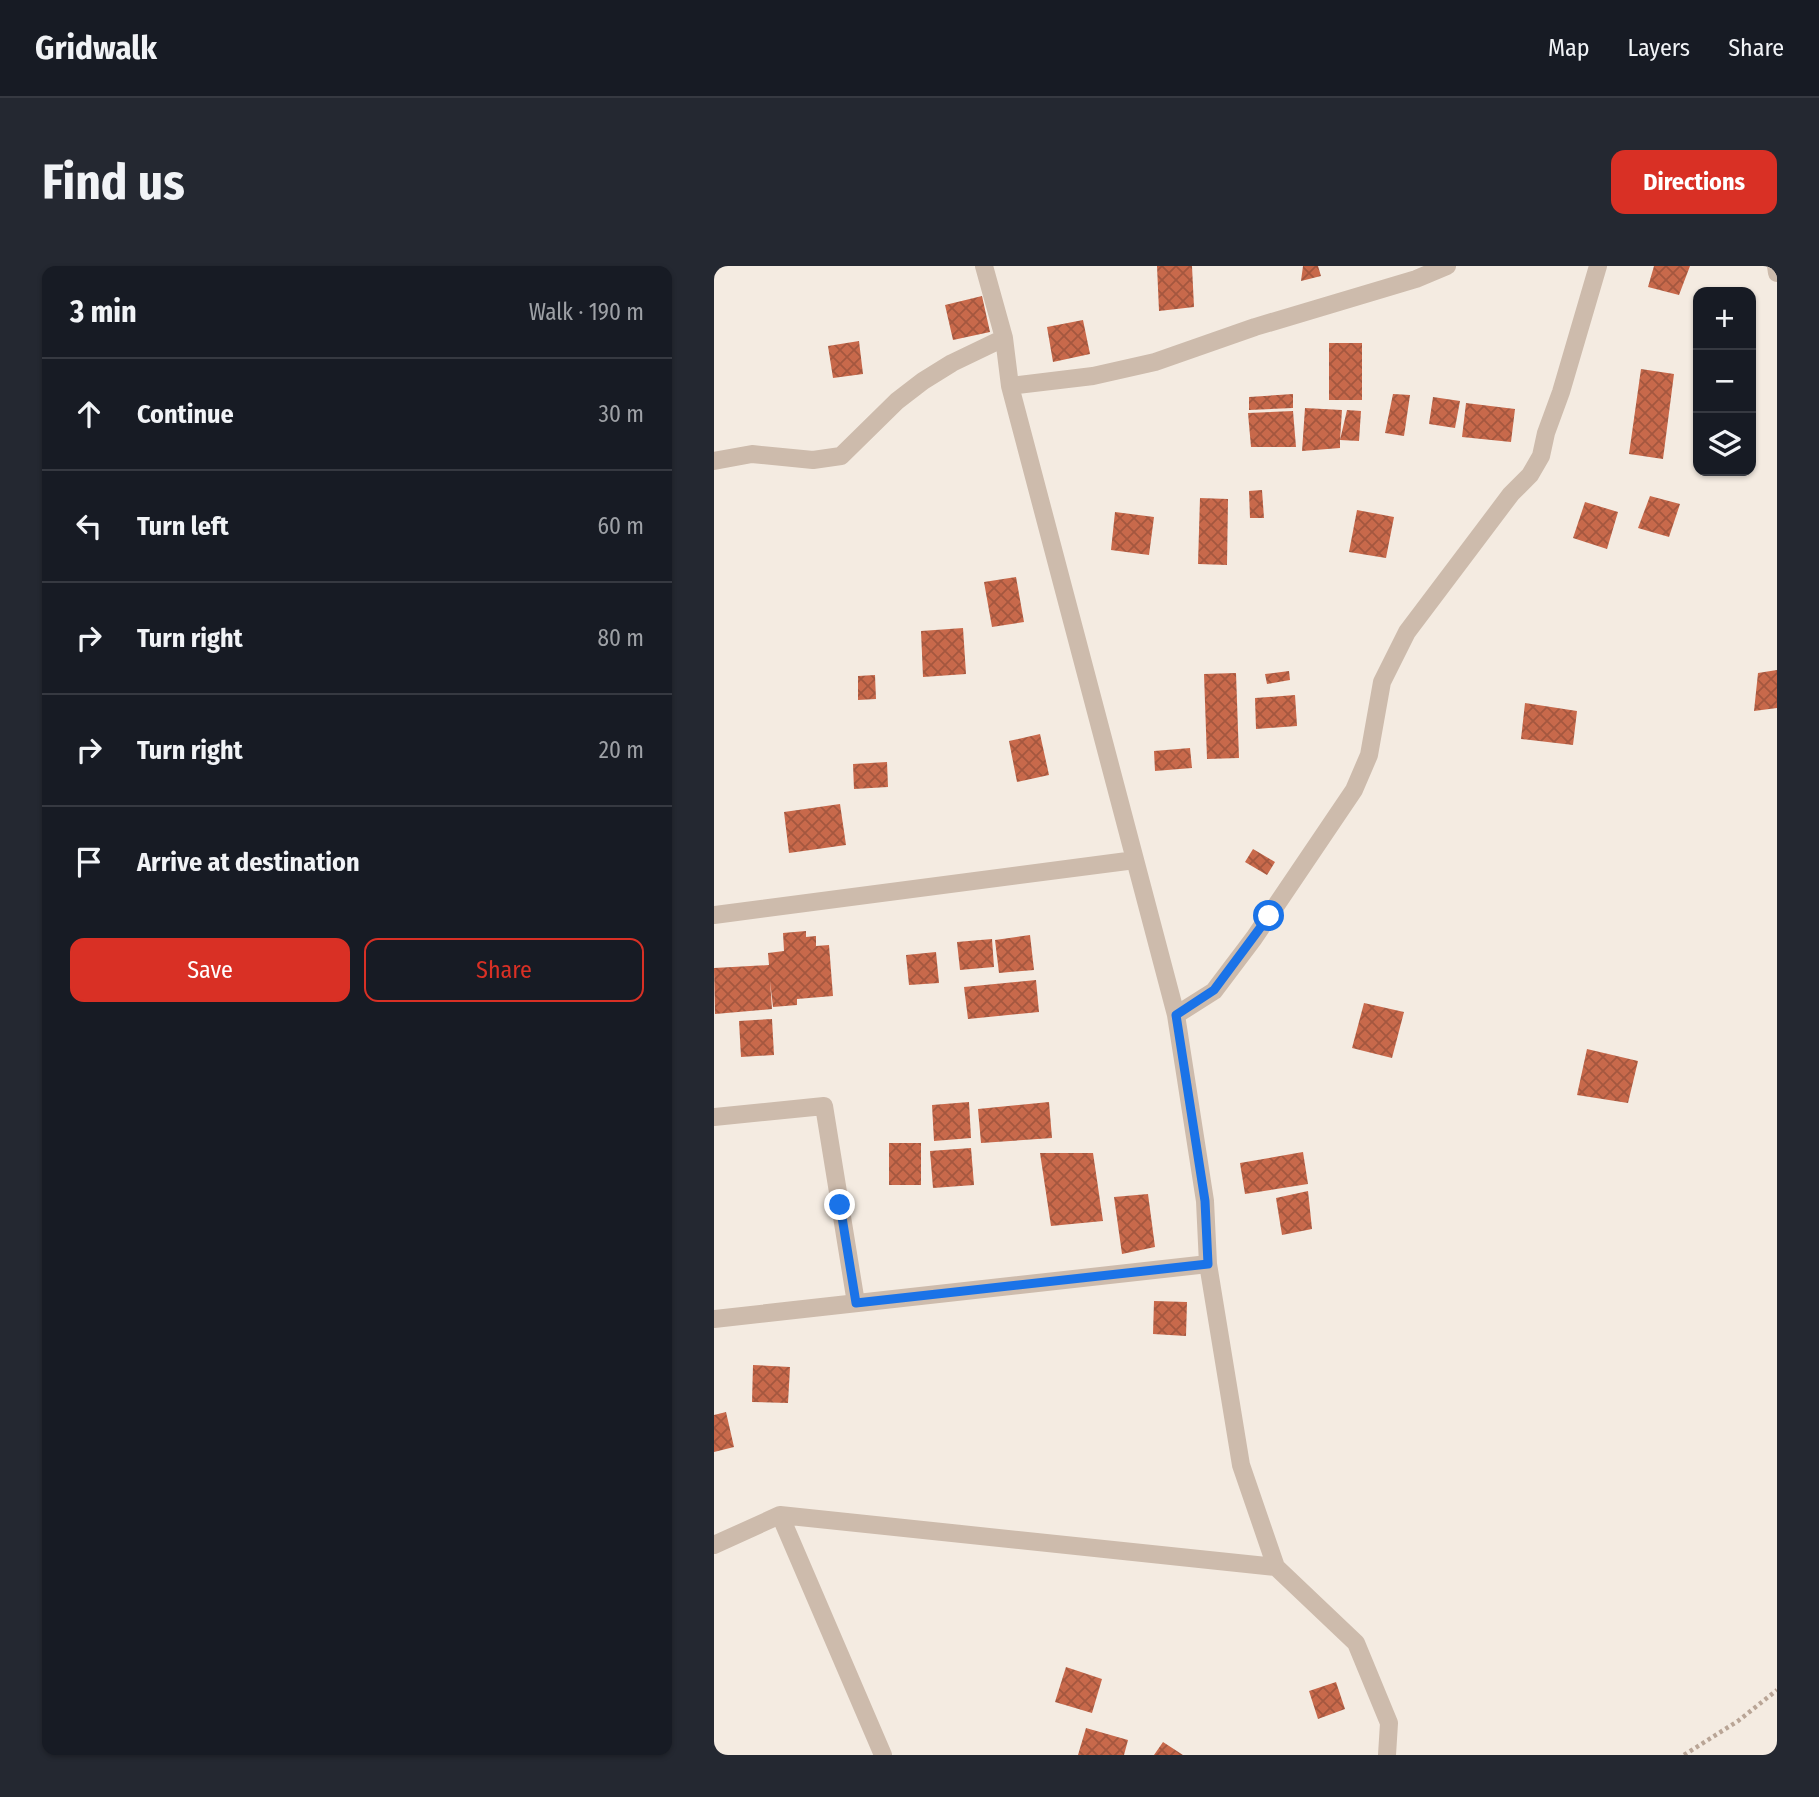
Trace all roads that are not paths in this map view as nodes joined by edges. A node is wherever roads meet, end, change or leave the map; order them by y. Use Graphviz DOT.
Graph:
graph roads {
  1 [pos="984,266"];
  2 [pos="1447,266"];
  3 [pos="1598,266"];
  4 [pos="1776,266"];
  5 [pos="1777,273"];
  6 [pos="1004,338"];
  7 [pos="1010,386"];
  8 [pos="714,461"];
  9 [pos="1135,860"];
  10 [pos="714,915"];
  11 [pos="1176,1015"];
  12 [pos="714,1117"];
  13 [pos="1208,1264"];
  14 [pos="856,1303"];
  15 [pos="714,1319"];
  16 [pos="780,1515"];
  17 [pos="714,1545"];
  18 [pos="1276,1567"];
  19 [pos="883,1755"];
  20 [pos="1387,1755"];
  1 -- 6 [label="street"];
  2 -- 7 [label="street"];
  3 -- 11 [label="street"];
  4 -- 5 [label="street"];
  6 -- 7 [label="street"];
  6 -- 8 [label="street"];
  7 -- 9 [label="street"];
  9 -- 10 [label="street"];
  9 -- 11 [label="street"];
  11 -- 13 [label="street"];
  12 -- 14 [label="street"];
  13 -- 14 [label="street"];
  13 -- 18 [label="street"];
  14 -- 15 [label="street"];
  16 -- 17 [label="street"];
  16 -- 18 [label="street"];
  16 -- 19 [label="street"];
  18 -- 20 [label="street"];
}
